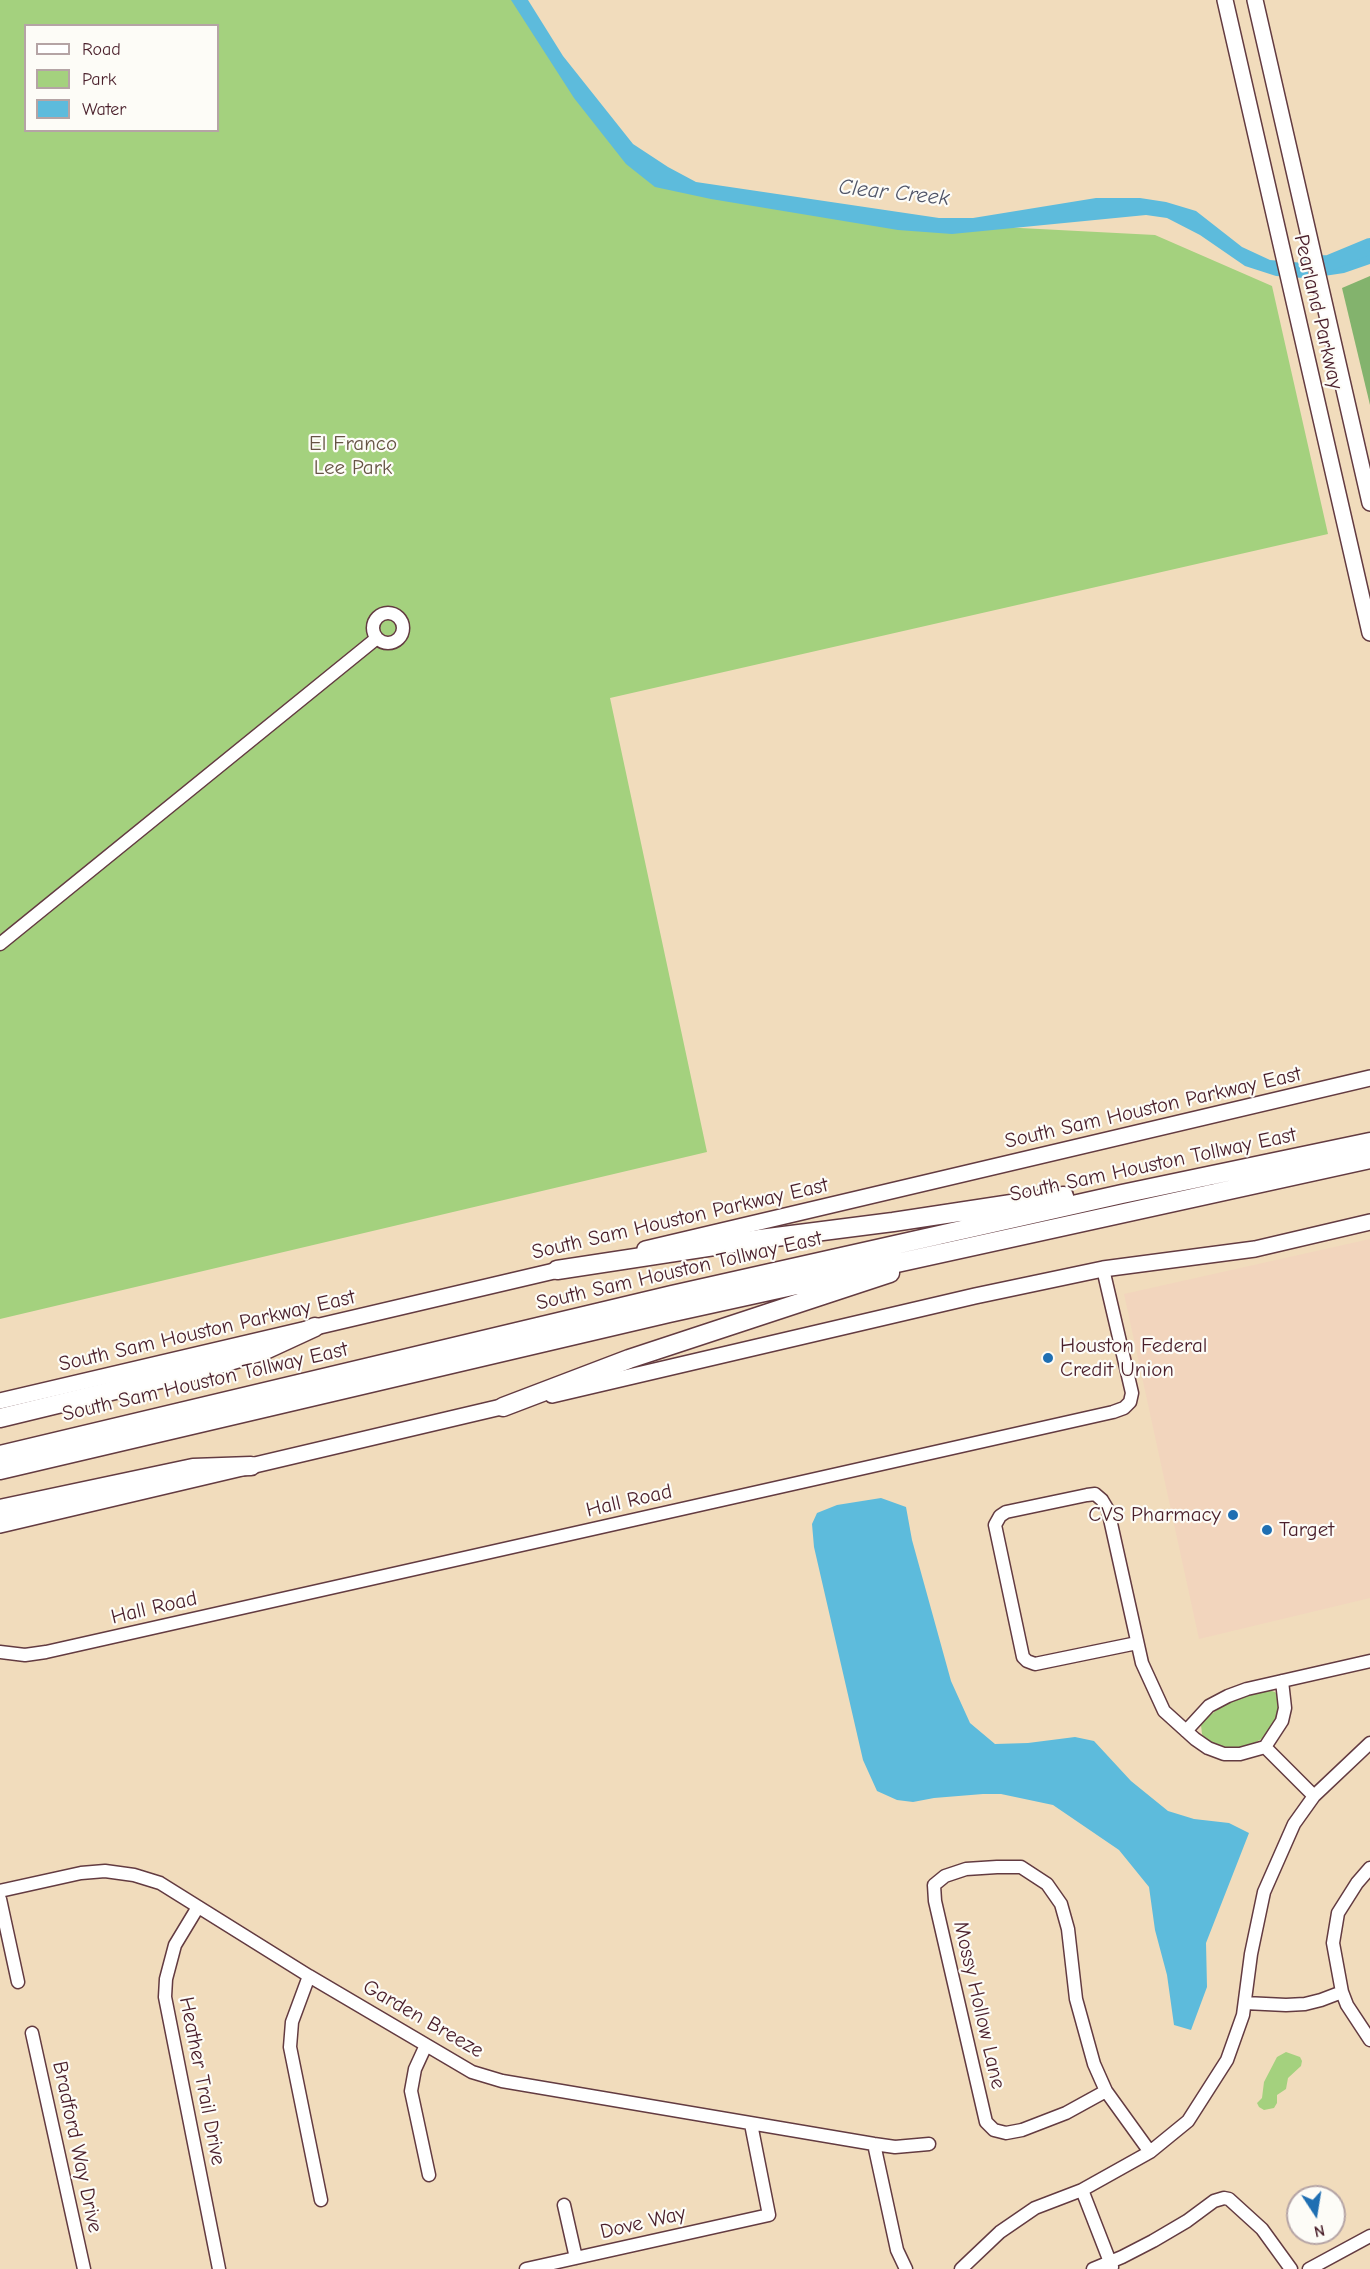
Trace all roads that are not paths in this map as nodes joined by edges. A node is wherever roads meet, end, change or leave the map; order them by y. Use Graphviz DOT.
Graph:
graph roads {
  1 [pos="1225,0"];
  2 [pos="1255,0"];
  3 [pos="1370,503"];
  4 [pos="1367,612"];
  5 [pos="1370,633"];
  6 [pos="377,638"];
  7 [pos="0,944"];
  8 [pos="1370,1078"];
  9 [pos="1370,1142"];
  10 [pos="1370,1159"];
  11 [pos="1122,1194"];
  12 [pos="1370,1222"];
  13 [pos="970,1245"];
  14 [pos="1103,1269"];
  15 [pos="557,1270"];
  16 [pos="315,1327"];
  17 [pos="0,1401"];
  18 [pos="503,1407"];
  19 [pos="0,1418"];
  20 [pos="0,1455"];
  21 [pos="251,1466"];
  22 [pos="0,1470"];
  23 [pos="0,1509"];
  24 [pos="0,1525"];
  25 [pos="1137,1643"];
  26 [pos="0,1652"];
  27 [pos="1370,1661"];
  28 [pos="1282,1681"];
  29 [pos="1186,1731"];
  30 [pos="1370,1743"];
  31 [pos="1265,1747"];
  32 [pos="1314,1796"];
  33 [pos="1370,1868"];
  34 [pos="0,1891"];
  35 [pos="0,1899"];
  36 [pos="198,1907"];
  37 [pos="309,1976"];
  38 [pos="18,1982"];
  39 [pos="1342,1992"];
  40 [pos="1245,2003"];
  41 [pos="32,2032"];
  42 [pos="1370,2040"];
  43 [pos="426,2045"];
  44 [pos="1106,2091"];
  45 [pos="751,2124"];
  46 [pos="874,2144"];
  47 [pos="929,2144"];
  48 [pos="1150,2152"];
  49 [pos="429,2175"];
  50 [pos="1082,2190"];
  51 [pos="321,2200"];
  52 [pos="564,2205"];
  53 [pos="1370,2236"];
  54 [pos="576,2258"];
  55 [pos="1111,2265"];
  56 [pos="84,2269"];
  57 [pos="219,2269"];
  58 [pos="526,2269"];
  59 [pos="906,2269"];
  60 [pos="961,2269"];
  61 [pos="1093,2269"];
  62 [pos="1291,2269"];
  63 [pos="1309,2269"];
  1 -- 4 [label="main road, Pearland Parkway"];
  2 -- 3 [label="main road, Pearland Parkway"];
  4 -- 5 [label="main road, Pearland Parkway"];
  6 -- 7 [label="street"];
  8 -- 15 [label="main road, South Sam Houston Parkway East"];
  9 -- 11 [label="highway, South Sam Houston Tollway East"];
  10 -- 13 [label="highway, South Sam Houston Tollway East"];
  11 -- 15 [label="highway"];
  11 -- 20 [label="highway, South Sam Houston Tollway East"];
  12 -- 14 [label="main road"];
  13 -- 18 [label="highway"];
  13 -- 22 [label="highway, South Sam Houston Tollway East"];
  14 -- 18 [label="main road"];
  14 -- 26 [label="street, Hall Road"];
  15 -- 16 [label="main road, South Sam Houston Parkway East"];
  16 -- 17 [label="main road, South Sam Houston Parkway East"];
  16 -- 19 [label="highway"];
  18 -- 21 [label="main road"];
  21 -- 23 [label="highway"];
  21 -- 24 [label="main road"];
  25 -- 25 [label="street"];
  25 -- 29 [label="street"];
  27 -- 28 [label="street"];
  28 -- 29 [label="street"];
  28 -- 31 [label="street"];
  29 -- 31 [label="street"];
  30 -- 32 [label="street"];
  31 -- 32 [label="street"];
  32 -- 40 [label="street"];
  33 -- 39 [label="street"];
  34 -- 36 [label="street, Garden Breeze"];
  35 -- 38 [label="street"];
  36 -- 37 [label="street, Garden Breeze"];
  36 -- 57 [label="street, Heather Trail Drive"];
  37 -- 43 [label="street, Garden Breeze"];
  37 -- 51 [label="street"];
  39 -- 40 [label="street"];
  39 -- 42 [label="street"];
  40 -- 48 [label="street"];
  41 -- 56 [label="street, Bradford Way Drive"];
  43 -- 45 [label="street, Garden Breeze"];
  43 -- 49 [label="street"];
  44 -- 44 [label="street, Mossy Hollow Lane"];
  44 -- 48 [label="street"];
  45 -- 46 [label="street, Garden Breeze"];
  45 -- 54 [label="street, Dove Way"];
  46 -- 47 [label="street, Garden Breeze"];
  46 -- 59 [label="street"];
  48 -- 50 [label="street"];
  50 -- 55 [label="street"];
  50 -- 60 [label="street"];
  52 -- 54 [label="street"];
  53 -- 63 [label="street"];
  54 -- 58 [label="street, Dove Way"];
  55 -- 61 [label="street"];
  55 -- 62 [label="street"];
}
